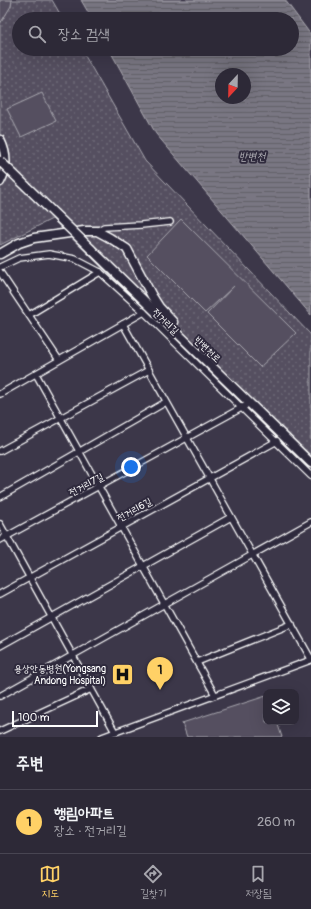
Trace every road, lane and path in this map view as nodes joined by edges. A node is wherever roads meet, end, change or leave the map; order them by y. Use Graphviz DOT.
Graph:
graph roads {
  1 [pos="0,140"];
  2 [pos="0,161"];
  3 [pos="0,182"];
  4 [pos="170,222"];
  5 [pos="97,231"];
  6 [pos="0,254"];
  7 [pos="0,268"];
  8 [pos="0,272"];
  9 [pos="100,272"];
  10 [pos="144,312"];
  11 [pos="29,315"];
  12 [pos="123,324"];
  13 [pos="188,344"];
  14 [pos="59,360"];
  15 [pos="149,370"];
  16 [pos="36,374"];
  17 [pos="0,394"];
  18 [pos="166,402"];
  19 [pos="246,406"];
  20 [pos="61,418"];
  21 [pos="187,439"];
  22 [pos="277,441"];
  23 [pos="0,451"];
  24 [pos="79,452"];
  25 [pos="311,463"];
  26 [pos="311,476"];
  27 [pos="209,478"];
  28 [pos="99,487"];
  29 [pos="0,497"];
  30 [pos="231,516"];
  31 [pos="311,522"];
  32 [pos="0,524"];
  33 [pos="121,527"];
  34 [pos="7,537"];
  35 [pos="0,540"];
  36 [pos="252,555"];
  37 [pos="143,566"];
  38 [pos="29,578"];
  39 [pos="0,594"];
  40 [pos="164,604"];
  41 [pos="51,617"];
  42 [pos="292,624"];
  43 [pos="0,646"];
  44 [pos="72,655"];
  45 [pos="311,660"];
  46 [pos="197,662"];
  47 [pos="91,689"];
  48 [pos="215,695"];
  49 [pos="0,696"];
  50 [pos="0,731"];
  51 [pos="115,732"];
  52 [pos="102,737"];
  1 -- 3 [label="street"];
  2 -- 13 [label="street, 반변천로, bridge"];
  4 -- 5 [label="street"];
  5 -- 6 [label="street"];
  5 -- 13 [label="street"];
  7 -- 9 [label="street, 전거리길"];
  8 -- 11 [label="street"];
  9 -- 10 [label="street, 전거리길"];
  9 -- 11 [label="street"];
  10 -- 12 [label="street"];
  10 -- 19 [label="street, 전거리길"];
  11 -- 14 [label="street"];
  12 -- 14 [label="street"];
  12 -- 15 [label="street"];
  13 -- 19 [label="street, 반변천로"];
  14 -- 16 [label="street"];
  15 -- 18 [label="street"];
  15 -- 20 [label="street"];
  16 -- 17 [label="street"];
  16 -- 20 [label="street"];
  18 -- 21 [label="street"];
  18 -- 24 [label="street"];
  19 -- 21 [label="street, 전거리7길"];
  19 -- 22 [label="street, 전거리길"];
  19 -- 25 [label="street, 반변천로"];
  20 -- 23 [label="street"];
  20 -- 24 [label="street"];
  21 -- 27 [label="street"];
  21 -- 28 [label="street, 전거리7길"];
  22 -- 26 [label="street, 전거리길"];
  22 -- 27 [label="street, 전거리6길"];
  24 -- 28 [label="street"];
  24 -- 29 [label="street"];
  27 -- 30 [label="street"];
  27 -- 33 [label="street, 전거리6길"];
  28 -- 33 [label="street"];
  28 -- 34 [label="street, 전거리7길"];
  30 -- 36 [label="street"];
  30 -- 37 [label="street"];
  31 -- 36 [label="street"];
  32 -- 34 [label="street"];
  33 -- 37 [label="street"];
  33 -- 38 [label="street, 전거리6길"];
  34 -- 35 [label="street, 전거리7길"];
  34 -- 38 [label="street"];
  36 -- 40 [label="street"];
  36 -- 42 [label="street"];
  37 -- 40 [label="street"];
  37 -- 41 [label="street"];
  38 -- 39 [label="street, 전거리6길"];
  38 -- 41 [label="street"];
  40 -- 44 [label="street"];
  40 -- 46 [label="street"];
  41 -- 43 [label="street"];
  41 -- 44 [label="street"];
  42 -- 45 [label="street"];
  42 -- 46 [label="street"];
  44 -- 47 [label="street"];
  44 -- 49 [label="street"];
  45 -- 48 [label="street"];
  46 -- 48 [label="street"];
  47 -- 50 [label="street"];
  47 -- 51 [label="street"];
  48 -- 51 [label="street"];
  51 -- 52 [label="street"];
}
